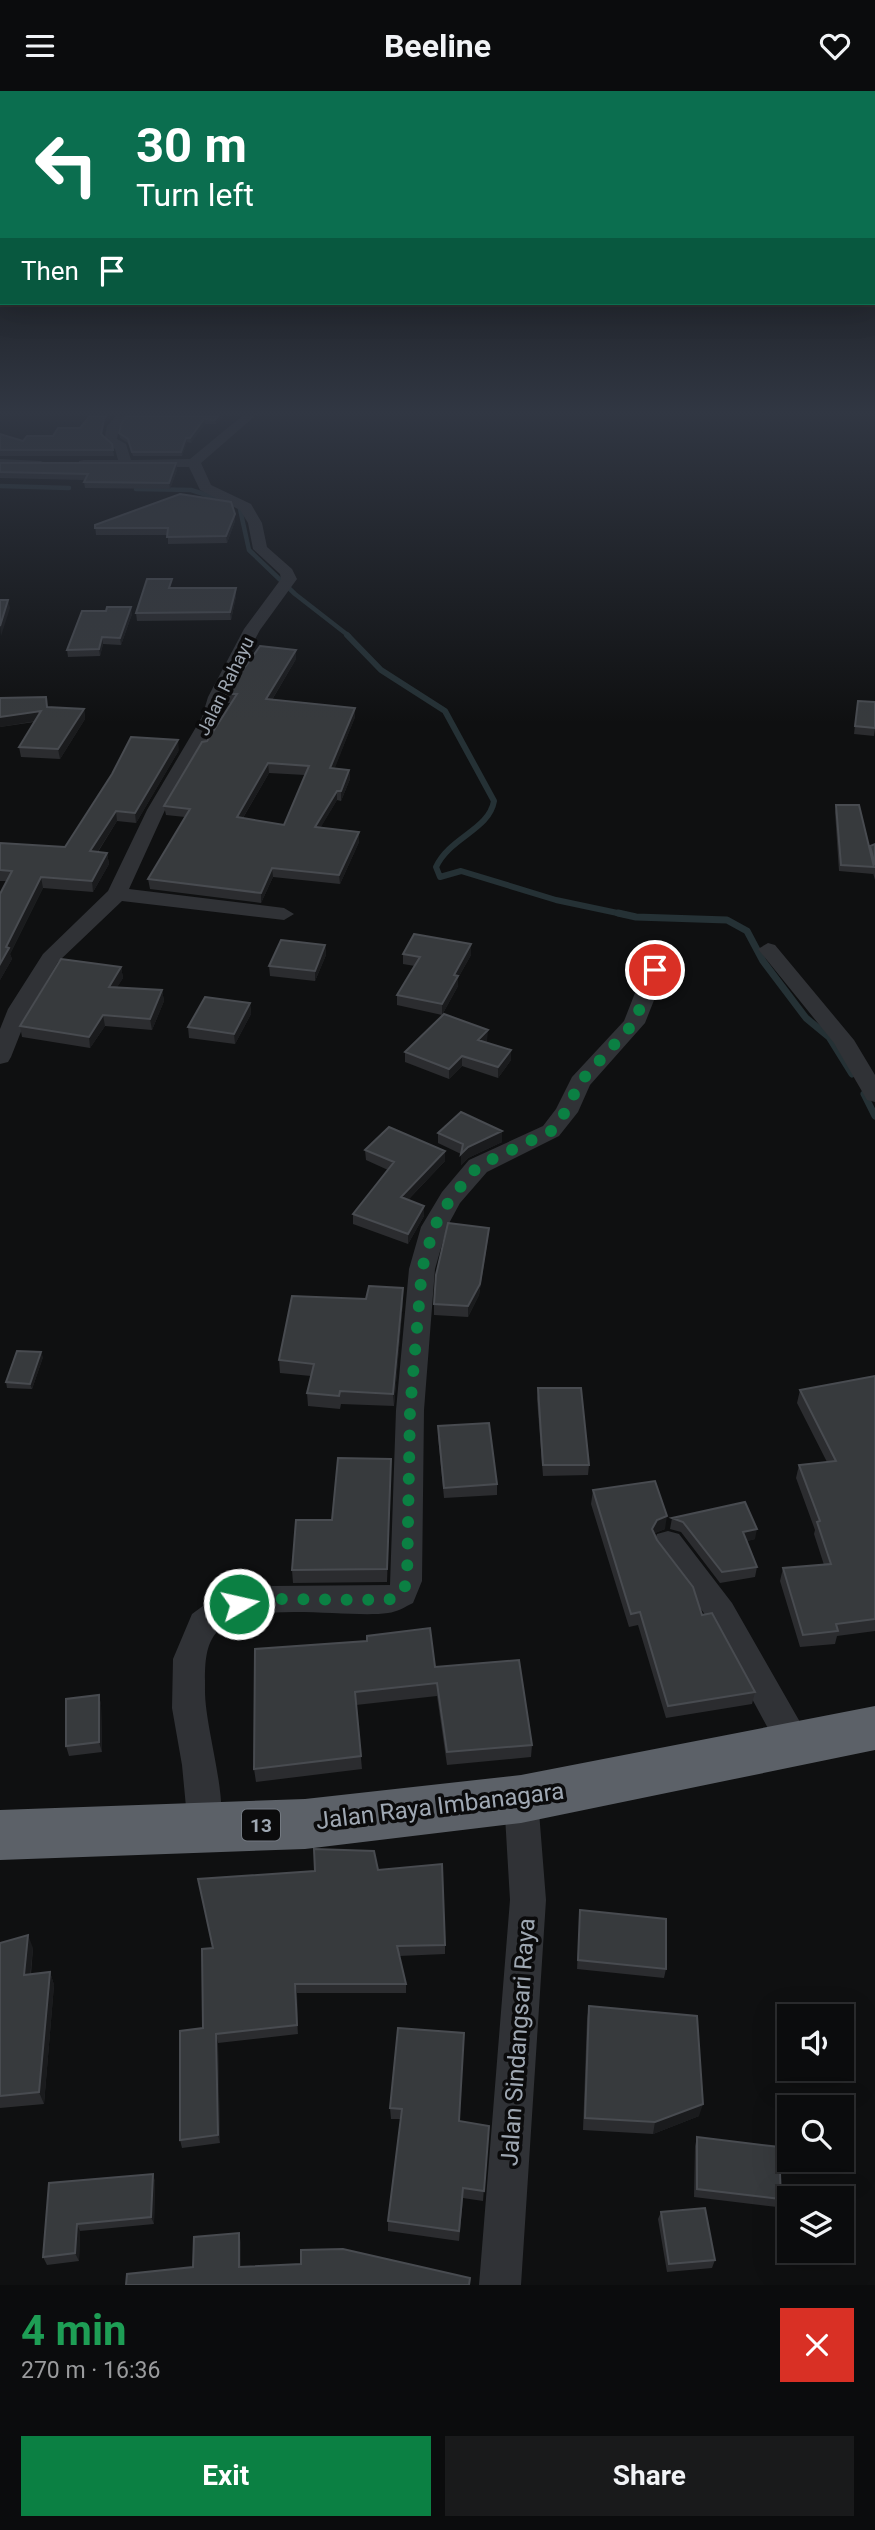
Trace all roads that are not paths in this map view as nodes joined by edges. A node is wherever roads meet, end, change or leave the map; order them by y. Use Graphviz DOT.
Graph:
graph roads {
  1 [pos="253,518"];
  2 [pos="117,894"];
  3 [pos="284,914"];
  4 [pos="768,949"];
  5 [pos="655,970"];
  6 [pos="0,1057"];
  7 [pos="875,1095"];
  8 [pos="668,1542"];
  9 [pos="875,1728"];
  10 [pos="796,1747"];
  11 [pos="521,1799"];
  12 [pos="205,1828"];
  13 [pos="0,1835"];
  14 [pos="500,2285"];
  1 -- 2 [label="street, Jalan Rahayu"];
  2 -- 3 [label="street"];
  2 -- 6 [label="street, Jalan Rahayu"];
  4 -- 7 [label="street"];
  5 -- 12 [label="street"];
  8 -- 10 [label="street"];
  9 -- 10 [label="highway, Jalan Raya Imbanagara / 13"];
  10 -- 11 [label="highway, Jalan Raya Imbanagara / 13"];
  11 -- 12 [label="highway, Jalan Raya Imbanagara / 13"];
  11 -- 14 [label="street, Jalan Sindangsari Raya"];
  12 -- 13 [label="highway, Jalan Raya Imbanagara / 13"];
}
